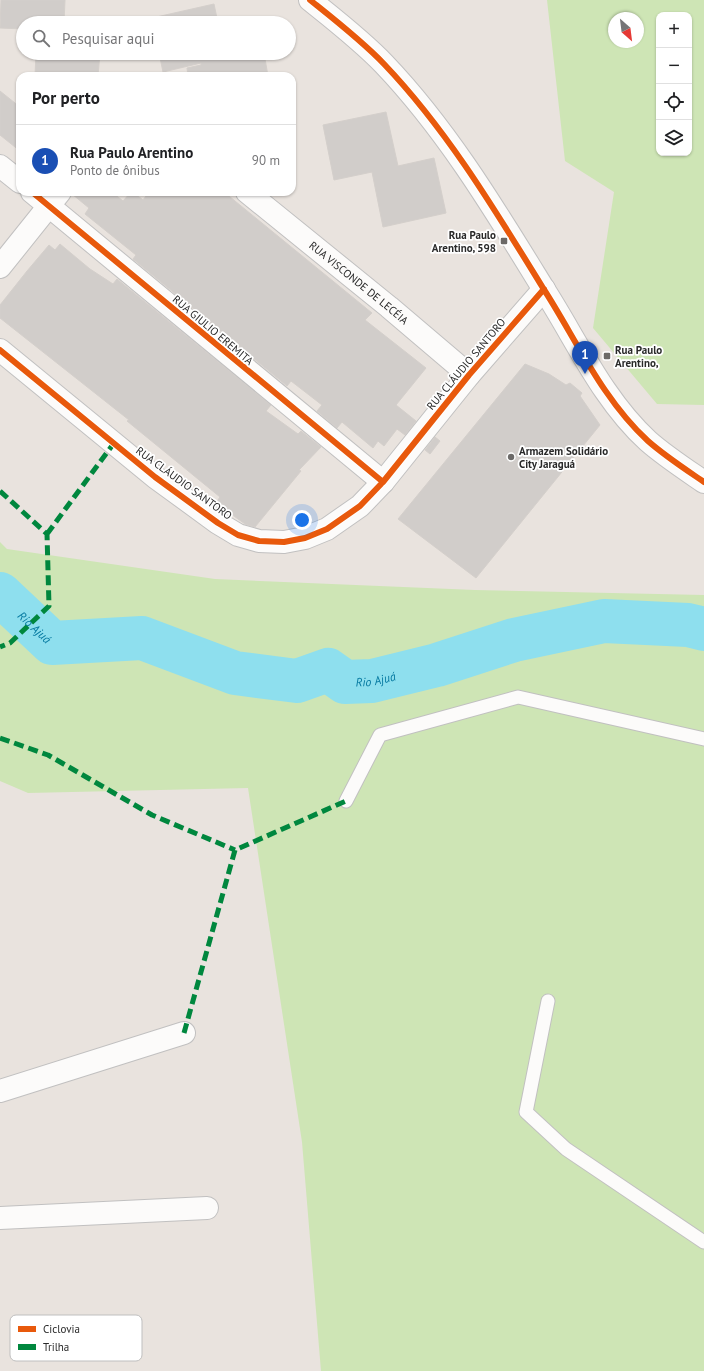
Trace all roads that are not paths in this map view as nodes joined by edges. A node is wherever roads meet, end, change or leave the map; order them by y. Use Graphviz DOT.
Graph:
graph roads {
  1 [pos="310,0"];
  2 [pos="0,166"];
  3 [pos="16,179"];
  4 [pos="45,196"];
  5 [pos="252,196"];
  6 [pos="55,199"];
  7 [pos="0,267"];
  8 [pos="544,289"];
  9 [pos="0,350"];
  10 [pos="469,375"];
  11 [pos="383,482"];
  12 [pos="704,482"];
  13 [pos="704,739"];
  14 [pos="346,801"];
  15 [pos="548,1001"];
  16 [pos="184,1033"];
  17 [pos="0,1091"];
  18 [pos="207,1208"];
  19 [pos="0,1218"];
  20 [pos="704,1242"];
  1 -- 8 [label="street"];
  2 -- 3 [label="street"];
  4 -- 6 [label="street, RUA GIULIO EREMITA"];
  5 -- 10 [label="street, RUA VISCONDE DE LECÉIA"];
  6 -- 7 [label="street"];
  6 -- 11 [label="street, RUA GIULIO EREMITA"];
  8 -- 10 [label="street, RUA CLÁUDIO SANTORO"];
  8 -- 12 [label="street"];
  9 -- 11 [label="street, RUA CLÁUDIO SANTORO"];
  10 -- 11 [label="street, RUA CLÁUDIO SANTORO"];
  13 -- 14 [label="lane"];
  15 -- 20 [label="lane"];
  16 -- 17 [label="street"];
  18 -- 19 [label="street"];
}
